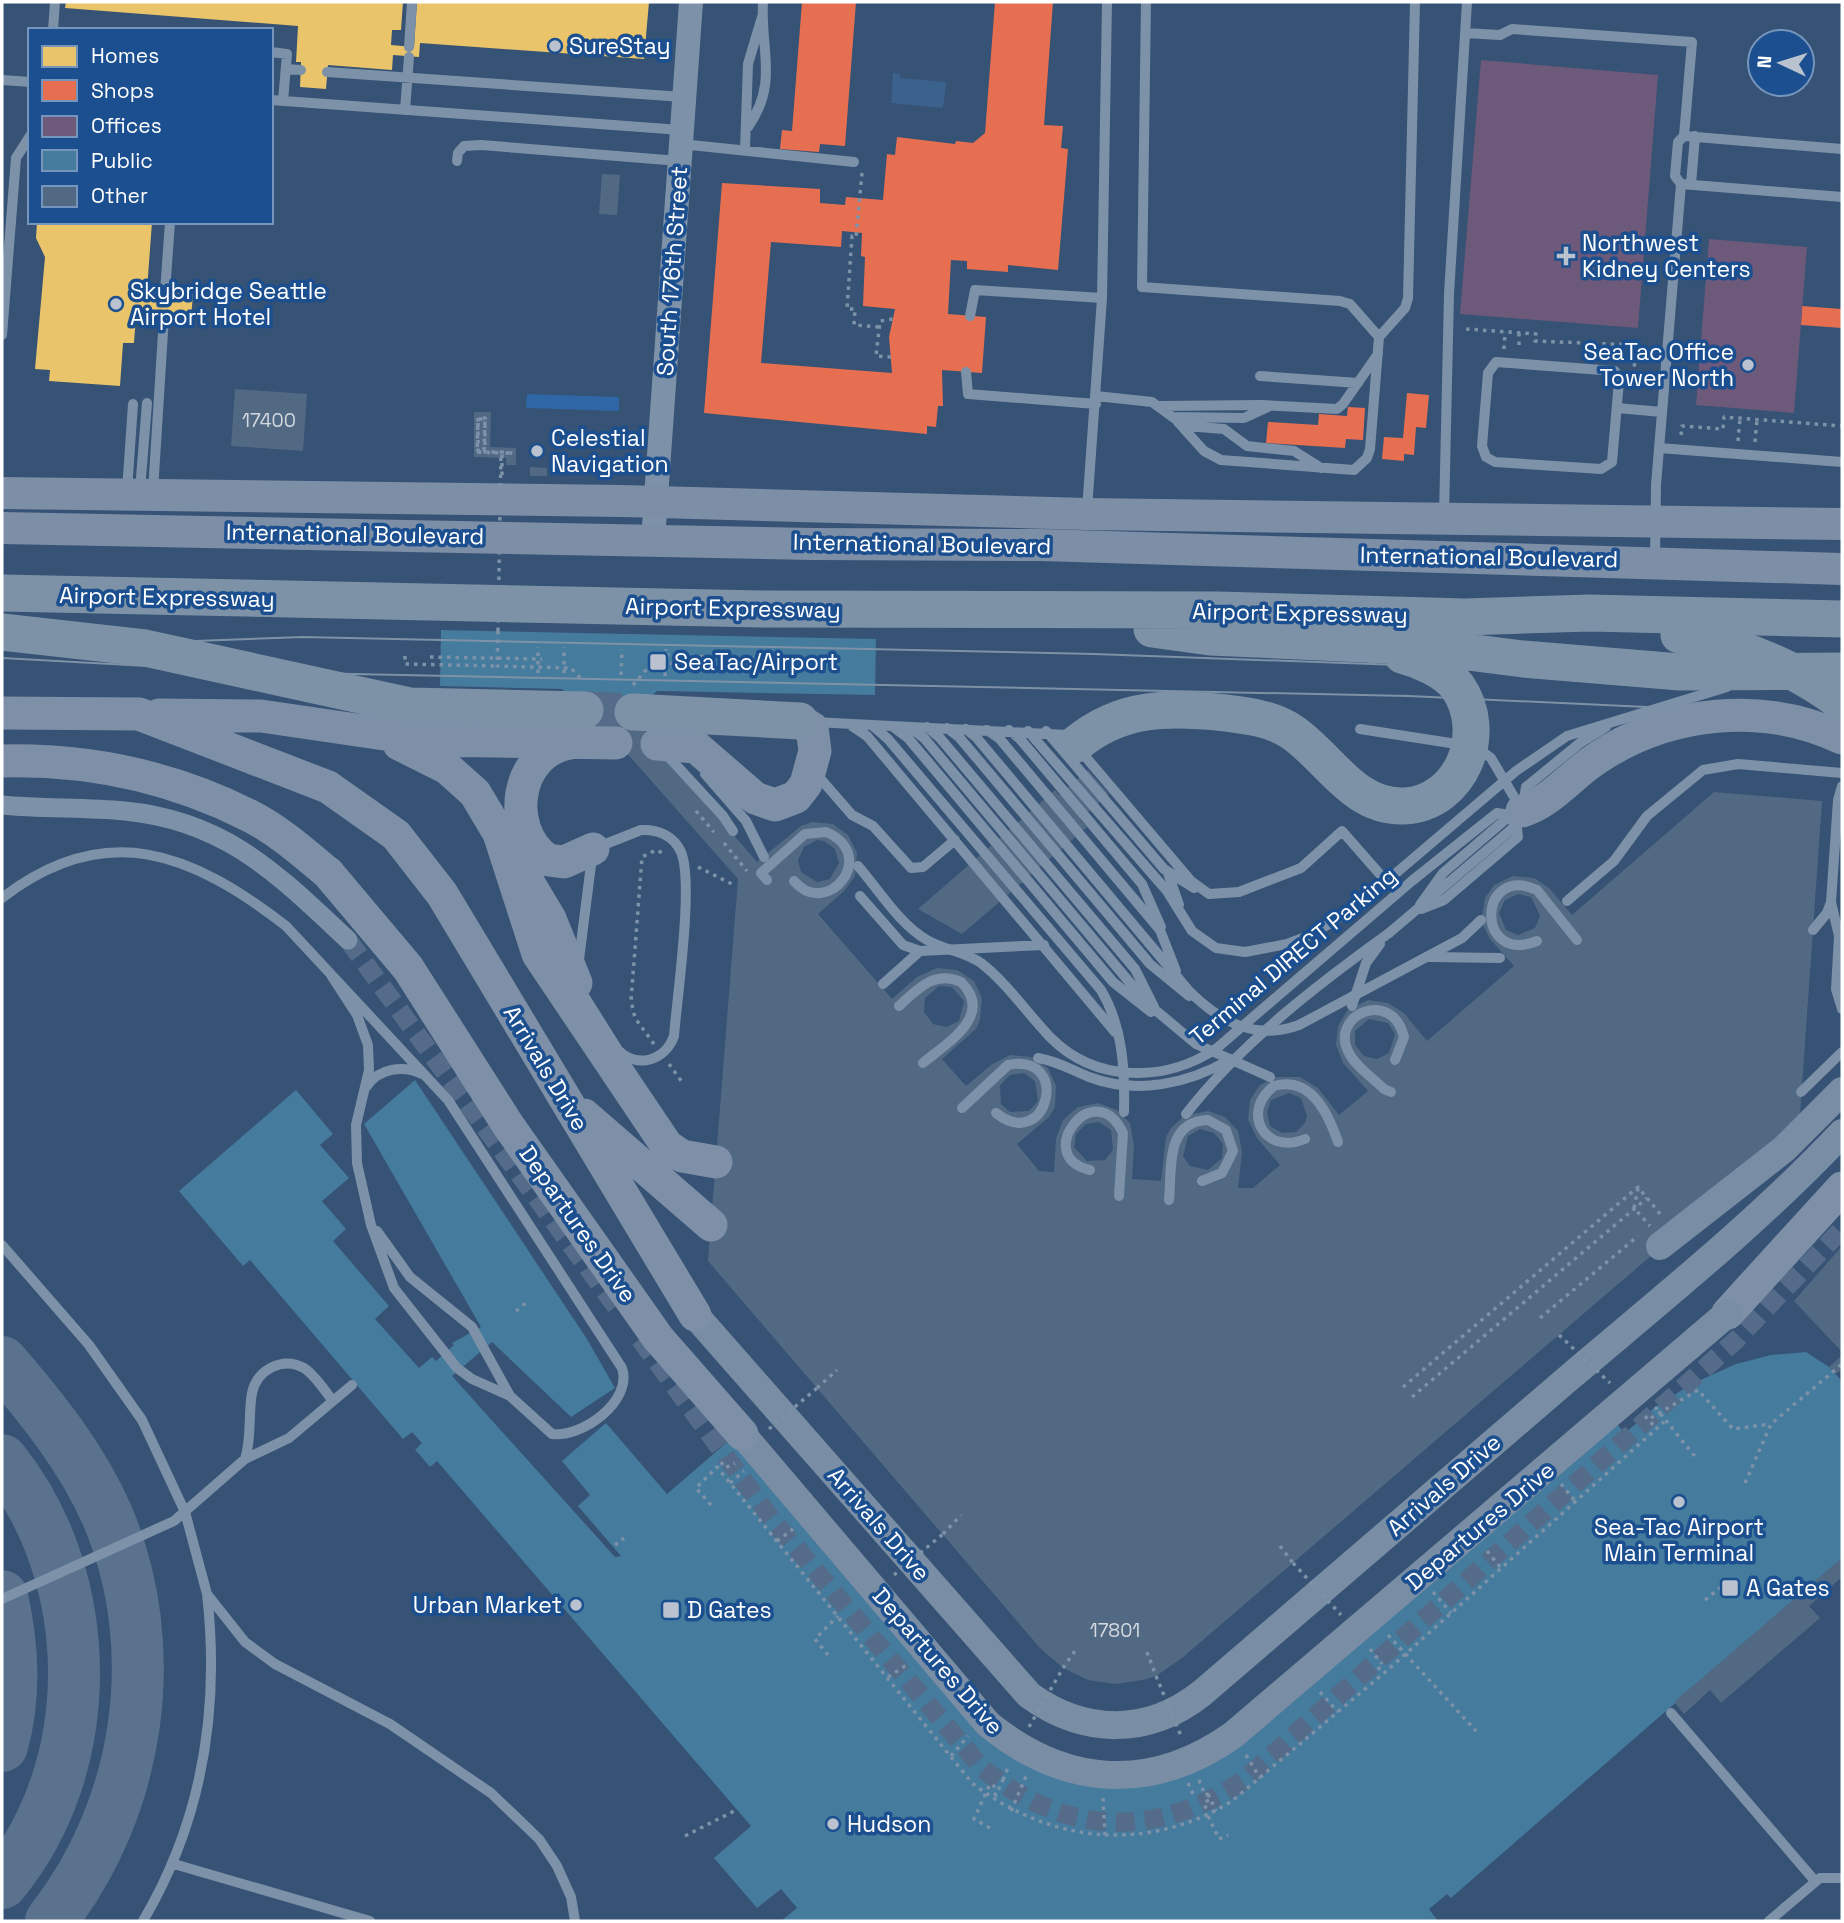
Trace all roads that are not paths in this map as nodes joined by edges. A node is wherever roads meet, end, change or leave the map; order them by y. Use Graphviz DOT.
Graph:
graph roads {
  1 [pos="55,2"];
  2 [pos="412,2"];
  3 [pos="691,2"];
  4 [pos="763,2"];
  5 [pos="1107,2"];
  6 [pos="1146,2"];
  7 [pos="1415,2"];
  8 [pos="1467,2"];
  9 [pos="762,18"];
  10 [pos="53,28"];
  11 [pos="1465,33"];
  12 [pos="273,52"];
  13 [pos="286,69"];
  14 [pos="301,70"];
  15 [pos="327,72"];
  16 [pos="407,77"];
  17 [pos="2,80"];
  18 [pos="28,82"];
  19 [pos="684,97"];
  20 [pos="273,100"];
  21 [pos="283,101"];
  22 [pos="405,110"];
  23 [pos="748,128"];
  24 [pos="1690,136"];
  25 [pos="28,139"];
  26 [pos="681,145"];
  27 [pos="745,149"];
  28 [pos="1842,149"];
  29 [pos="457,161"];
  30 [pos="854,162"];
  31 [pos="1686,184"];
  32 [pos="1842,197"];
  33 [pos="170,224"];
  34 [pos="166,292"];
  35 [pos="1102,298"];
  36 [pos="970,316"];
  37 [pos="164,317"];
  38 [pos="2,335"];
  39 [pos="1379,337"];
  40 [pos="1378,354"];
  41 [pos="966,372"];
  42 [pos="1264,376"];
  43 [pos="1358,383"];
  44 [pos="1096,400"];
  45 [pos="147,403"];
  46 [pos="133,404"];
  47 [pos="1272,405"];
  48 [pos="1158,406"];
  49 [pos="1618,408"];
  50 [pos="1661,412"];
  51 [pos="1174,419"];
  52 [pos="1659,448"];
  53 [pos="1842,463"];
  54 [pos="1324,470"];
  55 [pos="2,493"];
  56 [pos="139,495"];
  57 [pos="655,502"];
  58 [pos="1087,514"];
  59 [pos="1444,519"];
  60 [pos="1655,522"];
  61 [pos="1842,524"];
  62 [pos="2,528"];
  63 [pos="653,540"];
  64 [pos="1040,545"];
  65 [pos="1172,550"];
  66 [pos="1655,561"];
  67 [pos="1842,569"];
  68 [pos="2,593"];
  69 [pos="1040,612"];
  70 [pos="1465,617"];
  71 [pos="1842,619"];
  72 [pos="2,632"];
  73 [pos="1362,643"];
  74 [pos="1822,674"];
  75 [pos="587,699"];
  76 [pos="1842,703"];
  77 [pos="2,713"];
  78 [pos="139,714"];
  79 [pos="1619,719"];
  80 [pos="800,721"];
  81 [pos="849,725"];
  82 [pos="873,726"];
  83 [pos="892,726"];
  84 [pos="910,727"];
  85 [pos="927,727"];
  86 [pos="947,728"];
  87 [pos="965,729"];
  88 [pos="1360,729"];
  89 [pos="987,730"];
  90 [pos="1009,730"];
  91 [pos="1028,731"];
  92 [pos="382,735"];
  93 [pos="618,736"];
  94 [pos="1061,738"];
  95 [pos="1842,738"];
  96 [pos="570,743"];
  97 [pos="1470,745"];
  98 [pos="674,753"];
  99 [pos="2,761"];
  100 [pos="1842,773"];
  101 [pos="811,774"];
  102 [pos="1504,781"];
  103 [pos="1842,786"];
  104 [pos="2,805"];
  105 [pos="1521,805"];
  106 [pos="495,824"];
  107 [pos="733,831"];
  108 [pos="955,840"];
  109 [pos="593,849"];
  110 [pos="764,857"];
  111 [pos="858,866"];
  112 [pos="1164,869"];
  113 [pos="767,880"];
  114 [pos="1385,880"];
  115 [pos="794,881"];
  116 [pos="1204,892"];
  117 [pos="860,896"];
  118 [pos="2,898"];
  119 [pos="1567,901"];
  120 [pos="1831,902"];
  121 [pos="1408,916"];
  122 [pos="1480,920"];
  123 [pos="1185,922"];
  124 [pos="1119,927"];
  125 [pos="1813,930"];
  126 [pos="1389,933"];
  127 [pos="1165,938"];
  128 [pos="348,940"];
  129 [pos="1577,940"];
  130 [pos="1536,941"];
  131 [pos="1044,945"];
  132 [pos="920,951"];
  133 [pos="1088,952"];
  134 [pos="1428,957"];
  135 [pos="1500,958"];
  136 [pos="331,975"];
  137 [pos="1182,981"];
  138 [pos="576,984"];
  139 [pos="883,984"];
  140 [pos="1147,989"];
  141 [pos="899,1006"];
  142 [pos="1352,1006"];
  143 [pos="1842,1009"];
  144 [pos="1210,1010"];
  145 [pos="1160,1016"];
  146 [pos="1115,1019"];
  147 [pos="1174,1029"];
  148 [pos="1251,1045"];
  149 [pos="1121,1049"];
  150 [pos="1842,1052"];
  151 [pos="1038,1058"];
  152 [pos="1395,1060"];
  153 [pos="923,1063"];
  154 [pos="1270,1077"];
  155 [pos="431,1081"];
  156 [pos="1842,1091"];
  157 [pos="363,1092"];
  158 [pos="1391,1092"];
  159 [pos="1801,1093"];
  160 [pos="561,1095"];
  161 [pos="962,1108"];
  162 [pos="1124,1112"];
  163 [pos="996,1113"];
  164 [pos="1186,1114"];
  165 [pos="1842,1133"];
  166 [pos="1305,1139"];
  167 [pos="1338,1142"];
  168 [pos="716,1162"];
  169 [pos="1090,1170"];
  170 [pos="1202,1181"];
  171 [pos="1842,1188"];
  172 [pos="1119,1196"];
  173 [pos="1169,1200"];
  174 [pos="365,1202"];
  175 [pos="711,1225"];
  176 [pos="1655,1236"];
  177 [pos="2,1245"];
  178 [pos="1728,1313"];
  179 [pos="695,1315"];
  180 [pos="352,1385"];
  181 [pos="510,1396"];
  182 [pos="333,1401"];
  183 [pos="747,1443"];
  184 [pos="246,1459"];
  185 [pos="185,1512"];
  186 [pos="206,1594"];
  187 [pos="2,1599"];
  188 [pos="1671,1713"];
  189 [pos="174,1864"];
  190 [pos="1842,1878"];
  191 [pos="1815,1881"];
  192 [pos="143,1921"];
  193 [pos="370,1921"];
  194 [pos="575,1921"];
  195 [pos="1769,1921"];
  1 -- 10 [label="lane"];
  2 -- 16 [label="lane"];
  3 -- 19 [label="street, South 176th Street"];
  4 -- 9 [label="lane"];
  5 -- 35 [label="lane"];
  6 -- 39 [label="lane"];
  7 -- 39 [label="lane"];
  8 -- 11 [label="lane"];
  9 -- 23 [label="lane"];
  9 -- 23 [label="lane"];
  11 -- 24 [label="lane"];
  11 -- 59 [label="lane"];
  12 -- 13 [label="lane"];
  13 -- 14 [label="lane"];
  13 -- 21 [label="lane"];
  15 -- 16 [label="lane"];
  16 -- 19 [label="lane"];
  16 -- 22 [label="lane"];
  17 -- 18 [label="lane"];
  19 -- 26 [label="street, South 176th Street"];
  20 -- 21 [label="lane"];
  21 -- 22 [label="lane"];
  22 -- 26 [label="lane"];
  23 -- 27 [label="lane"];
  24 -- 28 [label="lane"];
  24 -- 31 [label="lane"];
  24 -- 31 [label="lane"];
  25 -- 38 [label="lane"];
  26 -- 27 [label="lane"];
  26 -- 29 [label="lane"];
  26 -- 57 [label="street, South 176th Street"];
  27 -- 30 [label="lane"];
  31 -- 32 [label="lane"];
  31 -- 50 [label="lane"];
  33 -- 34 [label="lane"];
  35 -- 36 [label="lane"];
  35 -- 44 [label="lane"];
  37 -- 56 [label="lane"];
  39 -- 40 [label="lane"];
  40 -- 43 [label="lane"];
  40 -- 54 [label="lane"];
  41 -- 44 [label="lane"];
  42 -- 43 [label="lane"];
  43 -- 47 [label="lane"];
  44 -- 48 [label="lane"];
  44 -- 58 [label="lane"];
  45 -- 56 [label="lane"];
  46 -- 56 [label="lane"];
  47 -- 48 [label="lane"];
  47 -- 51 [label="lane"];
  48 -- 51 [label="lane"];
  49 -- 49 [label="lane"];
  49 -- 50 [label="lane"];
  50 -- 52 [label="lane"];
  51 -- 54 [label="lane"];
  51 -- 54 [label="lane"];
  52 -- 53 [label="lane"];
  52 -- 60 [label="lane"];
  55 -- 56 [label="main road, International Boulevard"];
  56 -- 57 [label="main road, International Boulevard"];
  57 -- 58 [label="main road, International Boulevard"];
  57 -- 63 [label="street, South 176th Street"];
  58 -- 59 [label="main road, International Boulevard"];
  58 -- 64 [label="main road"];
  58 -- 65 [label="main road"];
  59 -- 60 [label="main road, International Boulevard"];
  60 -- 61 [label="main road, International Boulevard"];
  60 -- 66 [label="lane"];
  62 -- 63 [label="main road, International Boulevard"];
  63 -- 64 [label="main road, International Boulevard"];
  64 -- 65 [label="main road, International Boulevard"];
  65 -- 66 [label="main road, International Boulevard"];
  66 -- 67 [label="main road, International Boulevard"];
  68 -- 69 [label="highway, Airport Expressway"];
  69 -- 70 [label="highway, Airport Expressway"];
  69 -- 73 [label="highway"];
  70 -- 71 [label="highway"];
  70 -- 76 [label="highway, bridge"];
  72 -- 75 [label="highway"];
  73 -- 74 [label="highway"];
  73 -- 97 [label="highway"];
  74 -- 79 [label="lane"];
  77 -- 78 [label="highway, Arrivals Drive"];
  78 -- 92 [label="highway"];
  78 -- 160 [label="highway, Arrivals Drive"];
  79 -- 102 [label="lane"];
  79 -- 105 [label="lane"];
  80 -- 81 [label="lane"];
  80 -- 93 [label="highway"];
  80 -- 101 [label="highway"];
  81 -- 82 [label="lane"];
  81 -- 108 [label="lane"];
  82 -- 83 [label="lane"];
  82 -- 146 [label="lane"];
  83 -- 84 [label="lane"];
  83 -- 133 [label="lane"];
  84 -- 85 [label="lane"];
  84 -- 145 [label="lane"];
  85 -- 86 [label="lane"];
  85 -- 140 [label="lane"];
  86 -- 87 [label="lane"];
  86 -- 124 [label="lane"];
  87 -- 89 [label="lane"];
  87 -- 137 [label="lane"];
  88 -- 97 [label="lane"];
  89 -- 90 [label="lane"];
  89 -- 127 [label="lane"];
  90 -- 91 [label="lane"];
  90 -- 127 [label="lane"];
  91 -- 94 [label="lane"];
  91 -- 123 [label="lane"];
  92 -- 96 [label="highway"];
  92 -- 106 [label="highway"];
  93 -- 96 [label="highway"];
  94 -- 97 [label="highway"];
  94 -- 112 [label="lane"];
  94 -- 116 [label="lane"];
  95 -- 105 [label="highway"];
  96 -- 109 [label="highway"];
  97 -- 102 [label="lane"];
  98 -- 101 [label="highway"];
  98 -- 107 [label="lane"];
  98 -- 110 [label="lane"];
  99 -- 183 [label="highway, Departures Drive, bridge"];
  100 -- 119 [label="lane"];
  101 -- 108 [label="lane"];
  102 -- 105 [label="lane"];
  102 -- 114 [label="lane"];
  103 -- 120 [label="lane"];
  104 -- 128 [label="street"];
  105 -- 111 [label="lane, Terminal DIRECT Parking, bridge"];
  105 -- 121 [label="lane"];
  105 -- 121 [label="lane"];
  106 -- 138 [label="highway"];
  106 -- 168 [label="highway"];
  108 -- 131 [label="lane"];
  109 -- 138 [label="lane"];
  109 -- 138 [label="lane"];
  112 -- 116 [label="lane"];
  112 -- 123 [label="lane"];
  113 -- 115 [label="lane"];
  114 -- 116 [label="lane"];
  114 -- 123 [label="lane"];
  117 -- 132 [label="lane"];
  118 -- 136 [label="lane"];
  120 -- 125 [label="lane"];
  120 -- 143 [label="lane"];
  121 -- 126 [label="lane"];
  122 -- 134 [label="lane"];
  124 -- 140 [label="lane"];
  124 -- 144 [label="lane"];
  126 -- 142 [label="lane, bridge"];
  126 -- 148 [label="lane, bridge"];
  127 -- 137 [label="lane"];
  129 -- 130 [label="lane"];
  131 -- 132 [label="lane"];
  131 -- 149 [label="lane"];
  132 -- 139 [label="lane"];
  133 -- 146 [label="lane"];
  133 -- 147 [label="lane"];
  134 -- 135 [label="lane"];
  134 -- 144 [label="lane"];
  136 -- 155 [label="lane"];
  136 -- 157 [label="lane"];
  137 -- 144 [label="lane"];
  140 -- 145 [label="lane"];
  141 -- 153 [label="lane"];
  145 -- 147 [label="lane"];
  146 -- 149 [label="lane"];
  147 -- 154 [label="lane"];
  148 -- 151 [label="lane, bridge"];
  148 -- 164 [label="lane, bridge"];
  149 -- 162 [label="lane"];
  150 -- 159 [label="lane"];
  152 -- 158 [label="lane"];
  155 -- 157 [label="lane"];
  155 -- 181 [label="lane"];
  156 -- 176 [label="main road"];
  157 -- 174 [label="lane"];
  160 -- 175 [label="highway"];
  160 -- 179 [label="highway, Arrivals Drive"];
  161 -- 163 [label="lane"];
  165 -- 179 [label="main road, Arrivals Drive"];
  166 -- 167 [label="lane"];
  169 -- 172 [label="lane"];
  170 -- 173 [label="lane"];
  171 -- 178 [label="highway"];
  174 -- 181 [label="lane"];
  174 -- 181 [label="lane"];
  177 -- 185 [label="lane"];
  178 -- 183 [label="main road, Departures Drive, bridge"];
  180 -- 182 [label="lane"];
  182 -- 184 [label="lane"];
  182 -- 184 [label="lane"];
  184 -- 185 [label="lane"];
  185 -- 186 [label="lane"];
  185 -- 187 [label="lane"];
  186 -- 189 [label="lane"];
  186 -- 194 [label="lane"];
  188 -- 191 [label="lane"];
  189 -- 192 [label="lane"];
  189 -- 193 [label="lane"];
  190 -- 191 [label="lane"];
  191 -- 195 [label="lane"];
}
